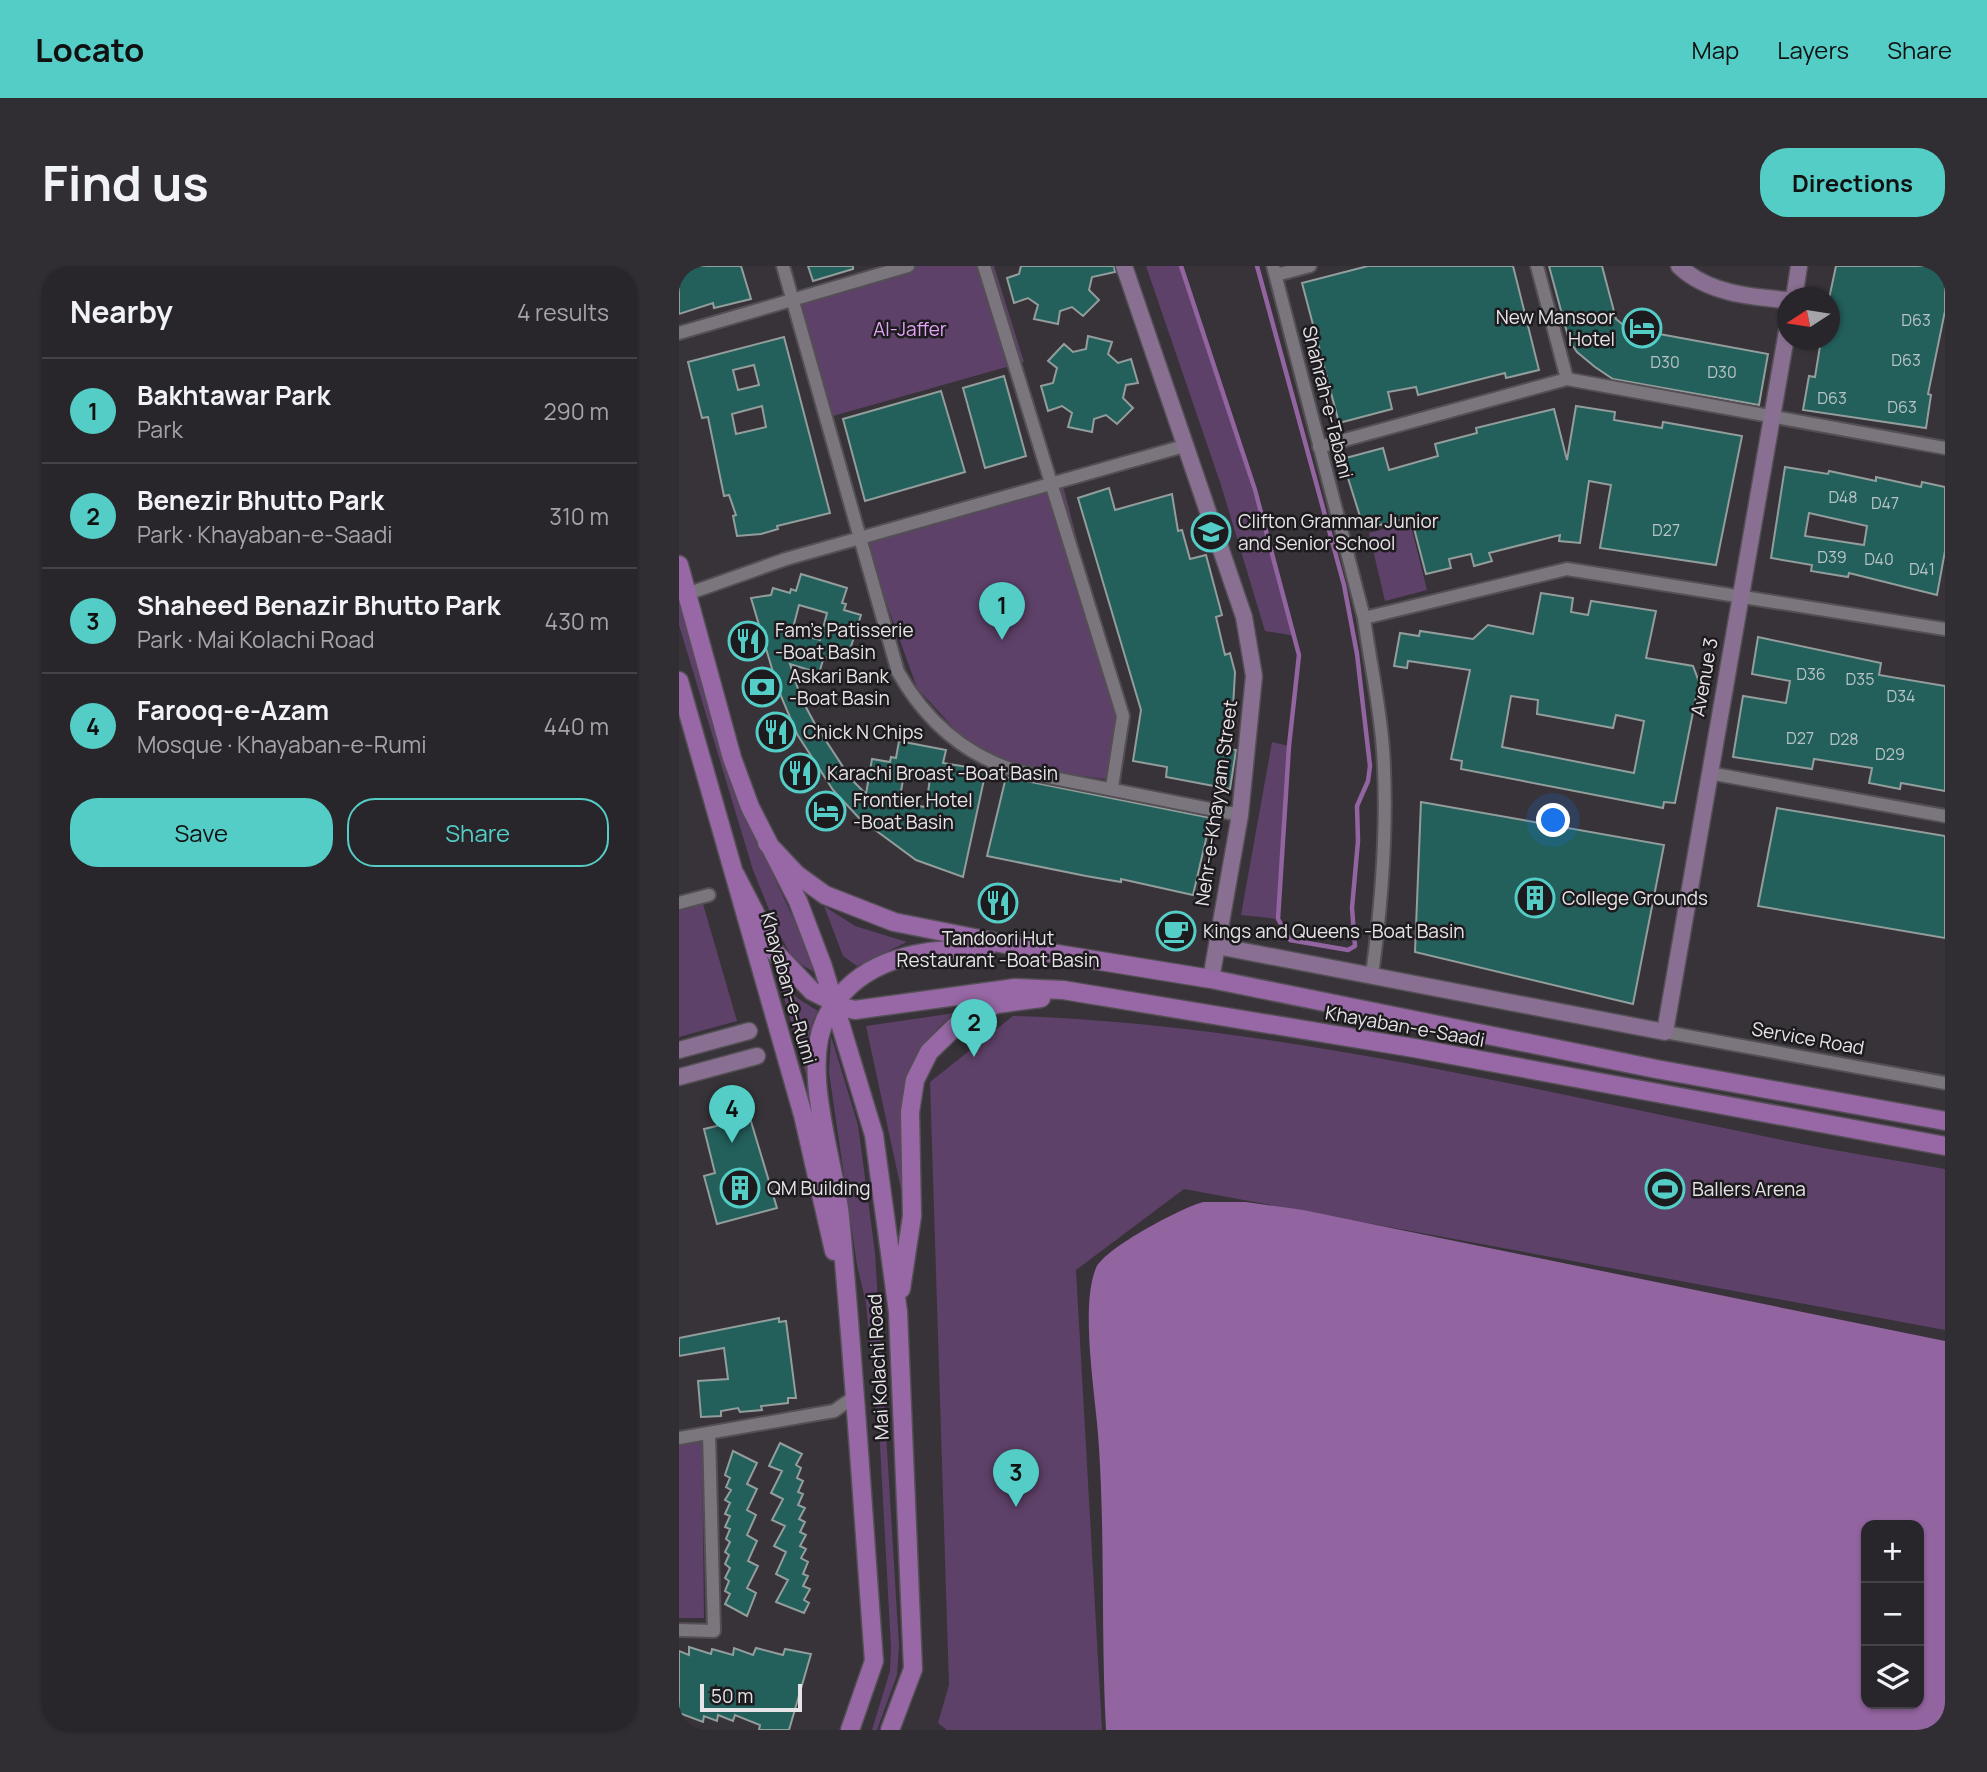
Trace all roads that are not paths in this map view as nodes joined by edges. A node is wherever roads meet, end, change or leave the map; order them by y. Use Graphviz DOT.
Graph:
graph roads {
  1 [pos="783,266"];
  2 [pos="908,266"];
  3 [pos="984,266"];
  4 [pos="1124,266"];
  5 [pos="1310,266"];
  6 [pos="1537,266"];
  7 [pos="1679,266"];
  8 [pos="1799,266"];
  9 [pos="1275,271"];
  10 [pos="1796,287"];
  11 [pos="1777,299"];
  12 [pos="793,300"];
  13 [pos="679,333"];
  14 [pos="1784,350"];
  15 [pos="1567,379"];
  16 [pos="1772,417"];
  17 [pos="1184,446"];
  18 [pos="1319,447"];
  19 [pos="1945,448"];
  20 [pos="1051,486"];
  21 [pos="860,538"];
  22 [pos="679,565"];
  23 [pos="687,594"];
  24 [pos="1740,596"];
  25 [pos="1364,618"];
  26 [pos="1945,629"];
  27 [pos="679,681"];
  28 [pos="1709,773"];
  29 [pos="1112,787"];
  30 [pos="1240,815"];
  31 [pos="1945,816"];
  32 [pos="767,843"];
  33 [pos="735,874"];
  34 [pos="709,895"];
  35 [pos="679,903"];
  36 [pos="1217,946"];
  37 [pos="1045,952"];
  38 [pos="1372,975"];
  39 [pos="1211,979"];
  40 [pos="1097,995"];
  41 [pos="835,1004"];
  42 [pos="749,1031"];
  43 [pos="1665,1032"];
  44 [pos="679,1051"];
  45 [pos="757,1056"];
  46 [pos="679,1077"];
  47 [pos="1945,1083"];
  48 [pos="1945,1121"];
  49 [pos="1945,1146"];
  50 [pos="847,1309"];
  51 [pos="898,1312"];
  52 [pos="854,1398"];
  53 [pos="709,1434"];
  54 [pos="679,1438"];
  55 [pos="679,1630"];
  56 [pos="851,1730"];
  57 [pos="890,1730"];
  1 -- 12 [label="street"];
  2 -- 12 [label="street"];
  3 -- 20 [label="street"];
  4 -- 17 [label="street, Nehr-e-Khayyam Street"];
  5 -- 9 [label="street"];
  6 -- 15 [label="street"];
  7 -- 11 [label="street"];
  8 -- 10 [label="street"];
  9 -- 18 [label="street, Shahrah-e-Tabani"];
  12 -- 13 [label="street"];
  12 -- 21 [label="street"];
  14 -- 16 [label="street, Avenue 3"];
  15 -- 16 [label="street"];
  15 -- 18 [label="street"];
  16 -- 19 [label="street"];
  16 -- 24 [label="street, Avenue 3"];
  17 -- 20 [label="street"];
  17 -- 30 [label="street, Nehr-e-Khayyam Street"];
  18 -- 25 [label="street, Shahrah-e-Tabani"];
  20 -- 21 [label="street"];
  20 -- 29 [label="street"];
  21 -- 23 [label="street"];
  21 -- 29 [label="street"];
  22 -- 23 [label="main road, Khayaban-e-Rumi"];
  23 -- 32 [label="main road, Khayaban-e-Rumi"];
  24 -- 25 [label="street"];
  24 -- 26 [label="street"];
  24 -- 28 [label="street, Avenue 3"];
  25 -- 38 [label="street, Shahrah-e-Tabani"];
  27 -- 33 [label="main road, Khayaban-e-Rumi"];
  28 -- 31 [label="street"];
  28 -- 43 [label="street, Avenue 3"];
  29 -- 30 [label="street"];
  30 -- 36 [label="street, Nehr-e-Khayyam Street"];
  32 -- 37 [label="main road"];
  32 -- 41 [label="main road, Khayaban-e-Rumi"];
  33 -- 41 [label="main road"];
  33 -- 50 [label="main road, Khayaban-e-Rumi"];
  34 -- 35 [label="street"];
  36 -- 38 [label="street"];
  36 -- 39 [label="street, Nehr-e-Khayyam Street"];
  37 -- 39 [label="main road, Khayaban-e-Saadi"];
  37 -- 41 [label="main road"];
  38 -- 43 [label="street"];
  39 -- 48 [label="main road, Khayaban-e-Saadi"];
  40 -- 41 [label="main road, Khayaban-e-Saadi"];
  40 -- 49 [label="main road, Khayaban-e-Saadi"];
  40 -- 51 [label="main road"];
  41 -- 50 [label="main road"];
  41 -- 51 [label="main road, Mai Kolachi Road"];
  42 -- 44 [label="street"];
  43 -- 47 [label="street, Service Road"];
  45 -- 46 [label="street"];
  50 -- 52 [label="main road, Mai Kolachi Road"];
  51 -- 57 [label="main road, Mai Kolachi Road"];
  52 -- 53 [label="street"];
  52 -- 56 [label="main road, Mai Kolachi Road"];
  53 -- 54 [label="street"];
  53 -- 55 [label="street"];
}
